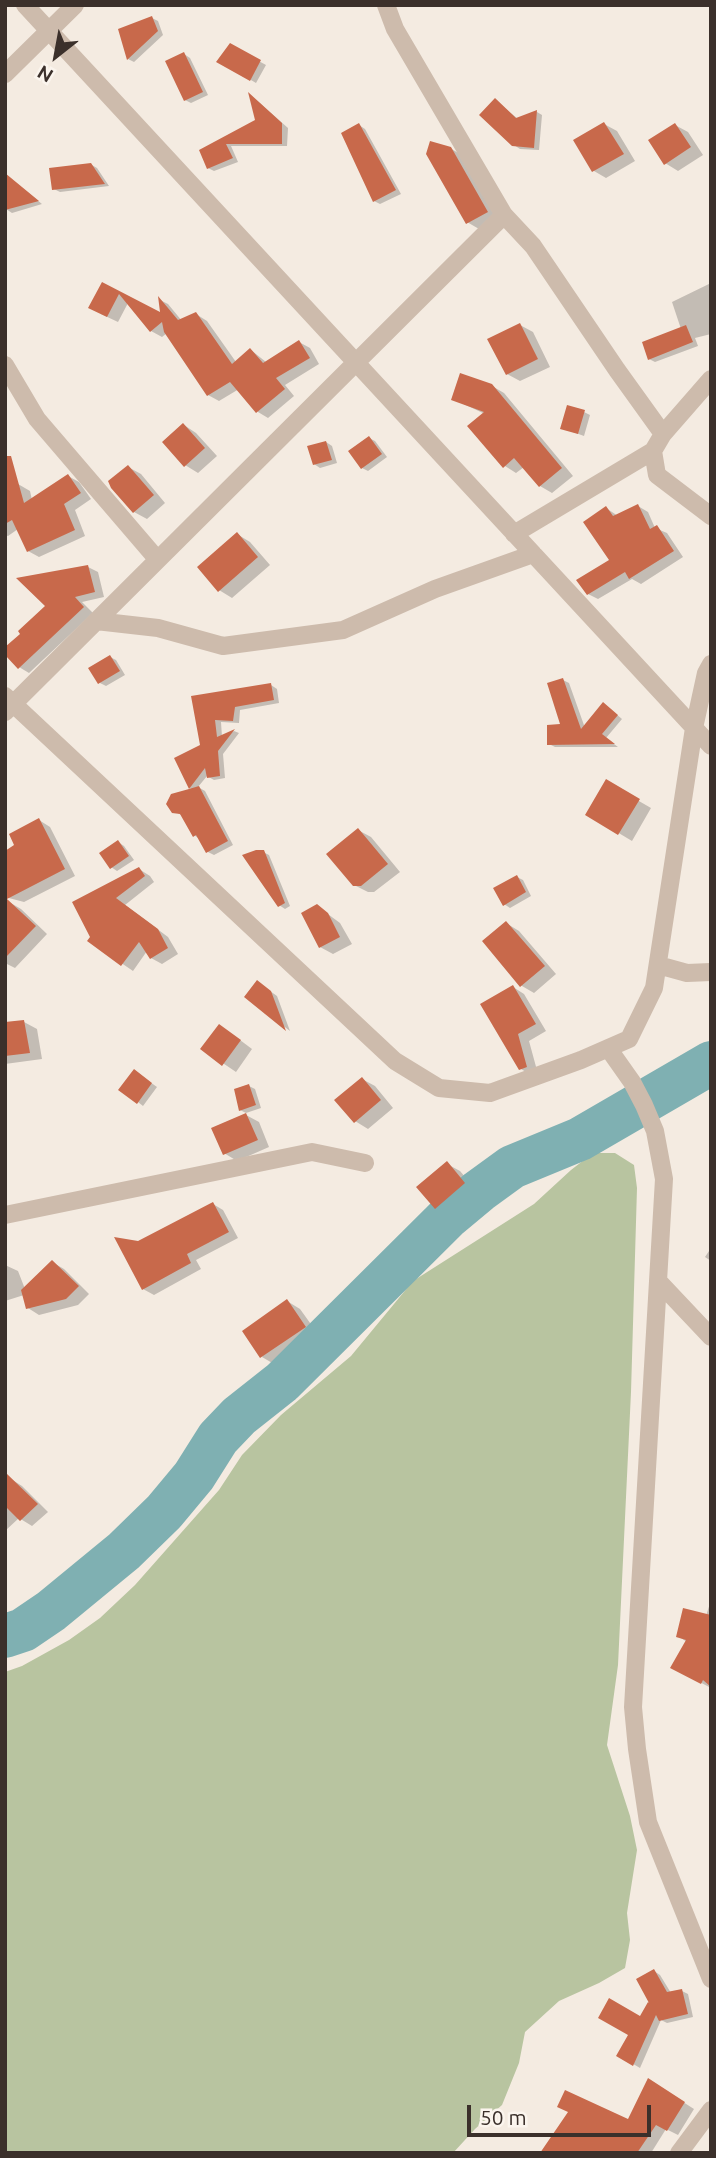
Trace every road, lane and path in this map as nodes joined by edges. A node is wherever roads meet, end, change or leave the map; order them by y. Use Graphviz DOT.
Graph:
graph roads {
  1 [pos="25,5"];
  2 [pos="75,5"];
  3 [pos="386,5"];
  4 [pos="49,31"];
  5 [pos="5,74"];
  6 [pos="504,215"];
  7 [pos="356,363"];
  8 [pos="5,365"];
  9 [pos="711,379"];
  10 [pos="663,434"];
  11 [pos="653,451"];
  12 [pos="711,516"];
  13 [pos="514,534"];
  14 [pos="533,554"];
  15 [pos="157,559"];
  16 [pos="96,621"];
  17 [pos="711,664"];
  18 [pos="8,704"];
  19 [pos="694,728"];
  20 [pos="711,746"];
  21 [pos="658,965"];
  22 [pos="711,972"];
  23 [pos="608,1048"];
  24 [pos="365,1163"];
  25 [pos="5,1215"];
  26 [pos="659,1282"];
  27 [pos="711,1337"];
  28 [pos="711,1979"];
  29 [pos="711,2110"];
  30 [pos="679,2153"];
  1 -- 4 [label="street"];
  2 -- 4 [label="street"];
  3 -- 6 [label="street"];
  4 -- 5 [label="street"];
  4 -- 7 [label="street"];
  6 -- 7 [label="street"];
  6 -- 10 [label="street"];
  7 -- 13 [label="street"];
  7 -- 15 [label="street"];
  8 -- 15 [label="street"];
  9 -- 10 [label="street"];
  10 -- 11 [label="street"];
  11 -- 12 [label="street"];
  11 -- 13 [label="street"];
  13 -- 14 [label="street"];
  14 -- 16 [label="street"];
  14 -- 19 [label="street"];
  15 -- 16 [label="street"];
  16 -- 18 [label="street"];
  17 -- 19 [label="street"];
  18 -- 23 [label="street"];
  19 -- 20 [label="street"];
  19 -- 21 [label="street"];
  21 -- 22 [label="street"];
  21 -- 23 [label="street"];
  23 -- 26 [label="street"];
  24 -- 25 [label="street"];
  26 -- 27 [label="street"];
  26 -- 28 [label="street"];
  29 -- 30 [label="street"];
}
